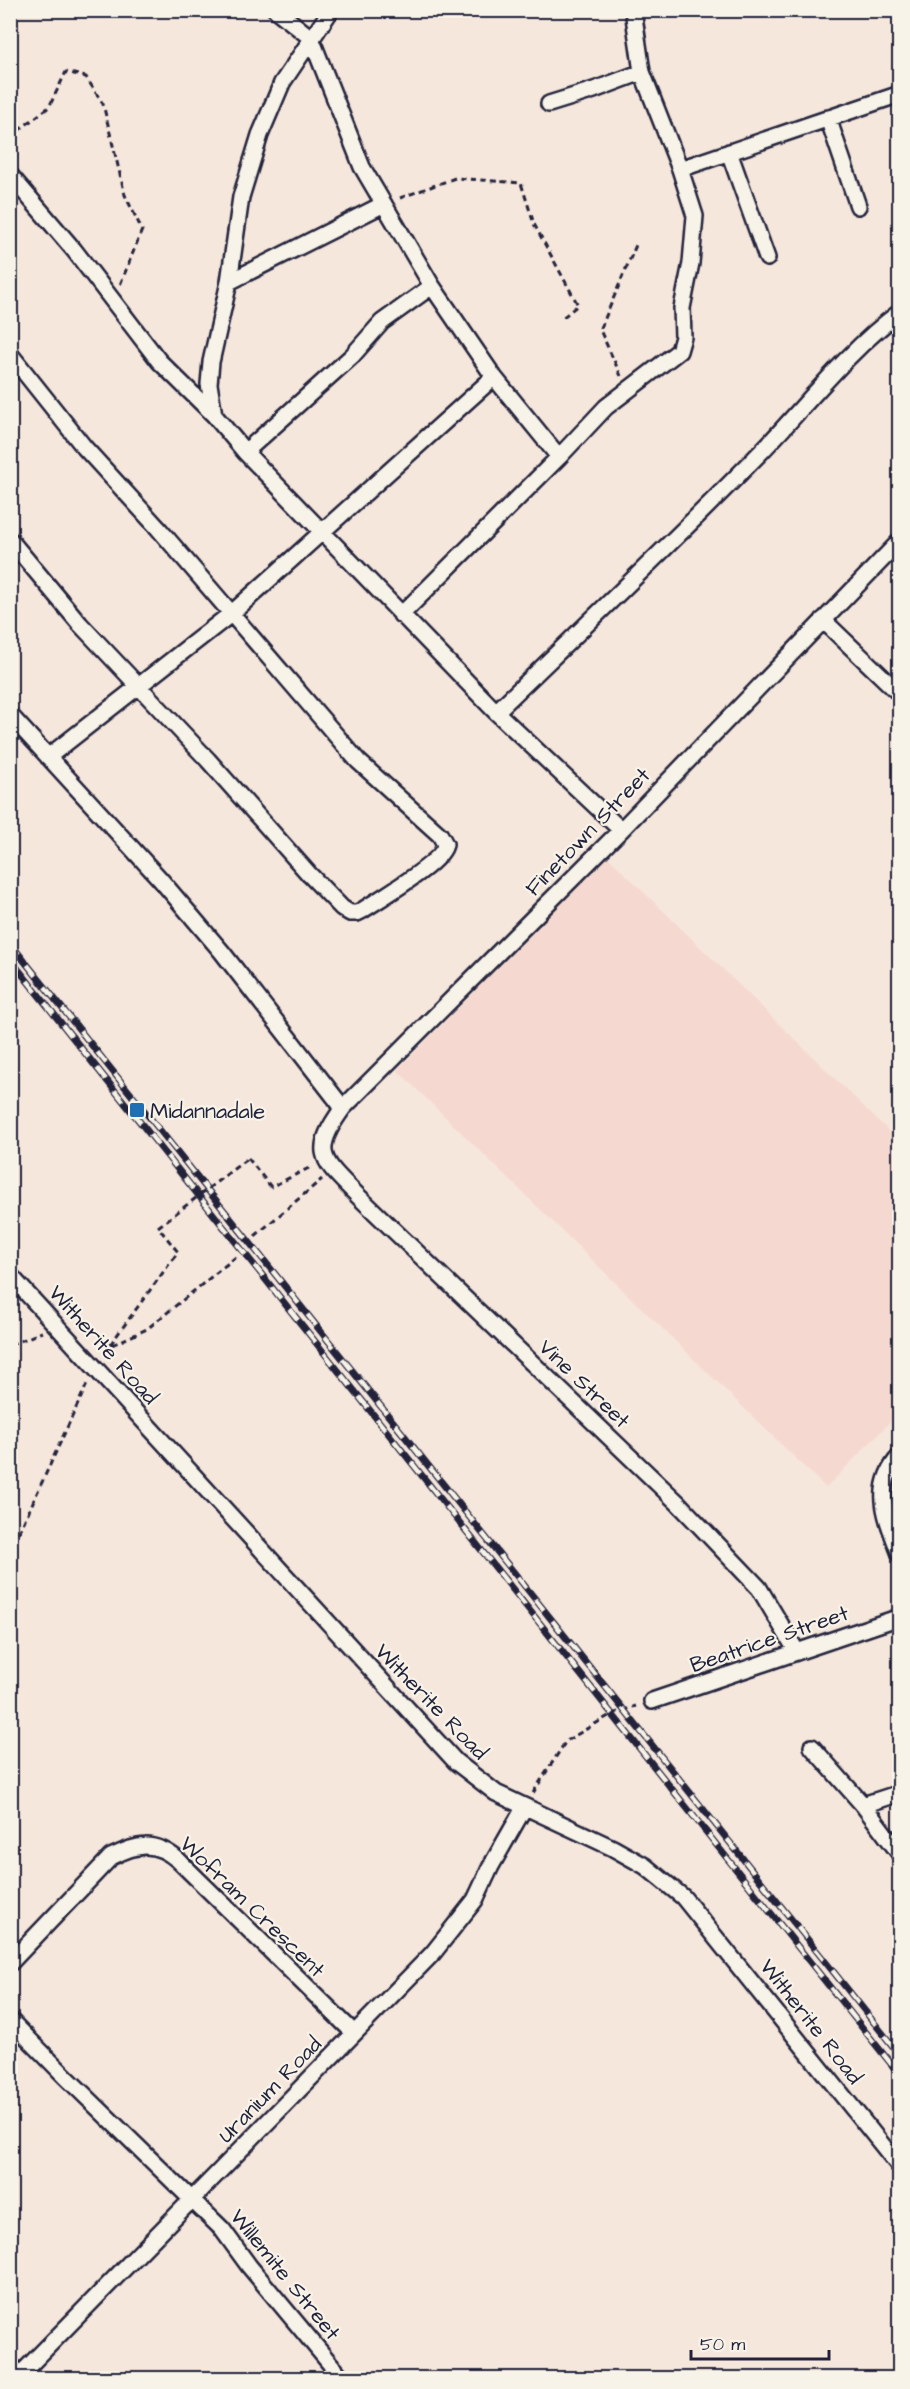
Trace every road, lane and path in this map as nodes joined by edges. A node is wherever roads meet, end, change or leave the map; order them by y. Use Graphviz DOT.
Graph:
graph roads {
  1 [pos="276,10"];
  2 [pos="331,10"];
  3 [pos="633,10"];
  4 [pos="311,38"];
  5 [pos="642,72"];
  6 [pos="900,94"];
  7 [pos="549,104"];
  8 [pos="828,118"];
  9 [pos="10,137"];
  10 [pos="729,152"];
  11 [pos="681,169"];
  12 [pos="10,175"];
  13 [pos="384,204"];
  14 [pos="858,206"];
  15 [pos="636,245"];
  16 [pos="767,258"];
  17 [pos="229,282"];
  18 [pos="432,286"];
  19 [pos="113,301"];
  20 [pos="900,312"];
  21 [pos="561,319"];
  22 [pos="10,354"];
  23 [pos="494,377"];
  24 [pos="627,389"];
  25 [pos="214,415"];
  26 [pos="245,452"];
  27 [pos="560,457"];
  28 [pos="322,530"];
  29 [pos="10,540"];
  30 [pos="900,541"];
  31 [pos="232,613"];
  32 [pos="400,615"];
  33 [pos="823,620"];
  34 [pos="137,685"];
  35 [pos="900,694"];
  36 [pos="496,712"];
  37 [pos="10,715"];
  38 [pos="48,757"];
  39 [pos="621,830"];
  40 [pos="343,1108"];
  41 [pos="329,1165"];
  42 [pos="255,1236"];
  43 [pos="237,1256"];
  44 [pos="10,1275"];
  45 [pos="58,1326"];
  46 [pos="10,1345"];
  47 [pos="110,1346"];
  48 [pos="95,1366"];
  49 [pos="900,1456"];
  50 [pos="10,1552"];
  51 [pos="900,1554"];
  52 [pos="900,1617"];
  53 [pos="797,1652"];
  54 [pos="652,1701"];
  55 [pos="812,1747"];
  56 [pos="900,1793"];
  57 [pos="863,1805"];
  58 [pos="524,1808"];
  59 [pos="900,1854"];
  60 [pos="10,1963"];
  61 [pos="10,2020"];
  62 [pos="354,2033"];
  63 [pos="900,2167"];
  64 [pos="193,2200"];
  65 [pos="17,2379"];
  66 [pos="342,2379"];
  1 -- 4 [label="street"];
  2 -- 4 [label="street"];
  3 -- 5 [label="street"];
  4 -- 13 [label="street"];
  4 -- 17 [label="street"];
  5 -- 7 [label="street"];
  5 -- 11 [label="street"];
  6 -- 8 [label="street"];
  8 -- 10 [label="street"];
  8 -- 14 [label="street"];
  9 -- 19 [label="path"];
  10 -- 11 [label="street"];
  10 -- 16 [label="street"];
  11 -- 24 [label="street"];
  12 -- 19 [label="street"];
  13 -- 17 [label="street"];
  13 -- 18 [label="street"];
  13 -- 21 [label="path"];
  15 -- 24 [label="path"];
  17 -- 25 [label="street"];
  18 -- 23 [label="street"];
  18 -- 26 [label="street"];
  19 -- 25 [label="street"];
  20 -- 36 [label="street"];
  22 -- 31 [label="street"];
  23 -- 27 [label="street"];
  23 -- 28 [label="street"];
  24 -- 27 [label="street"];
  25 -- 26 [label="street"];
  26 -- 28 [label="street"];
  27 -- 32 [label="street"];
  28 -- 31 [label="street"];
  28 -- 32 [label="street"];
  29 -- 34 [label="street"];
  30 -- 33 [label="street, Finetown Street"];
  31 -- 34 [label="street"];
  31 -- 34 [label="street"];
  32 -- 36 [label="street"];
  33 -- 35 [label="street"];
  33 -- 39 [label="street, Finetown Street"];
  34 -- 38 [label="street"];
  36 -- 39 [label="street"];
  37 -- 38 [label="street"];
  38 -- 40 [label="street"];
  39 -- 40 [label="street, Finetown Street"];
  40 -- 41 [label="street, Finetown Street"];
  41 -- 42 [label="path"];
  41 -- 47 [label="path, bridge"];
  41 -- 53 [label="street, Vine Street"];
  43 -- 47 [label="path"];
  44 -- 45 [label="street, Witherite Road"];
  45 -- 46 [label="path"];
  45 -- 48 [label="street, Witherite Road"];
  47 -- 48 [label="path"];
  48 -- 50 [label="path"];
  48 -- 58 [label="street, Witherite Road"];
  49 -- 51 [label="street"];
  52 -- 53 [label="street, Beatrice Street"];
  53 -- 54 [label="street, Beatrice Street"];
  54 -- 58 [label="path"];
  55 -- 57 [label="street"];
  56 -- 57 [label="street"];
  57 -- 59 [label="street"];
  58 -- 62 [label="street, Uranium Road"];
  58 -- 63 [label="street, Witherite Road"];
  60 -- 62 [label="street, Wofram Crescent"];
  61 -- 64 [label="street"];
  62 -- 64 [label="street, Uranium Road"];
  64 -- 65 [label="street, Uranium Road"];
  64 -- 66 [label="street, Willemite Street"];
}
